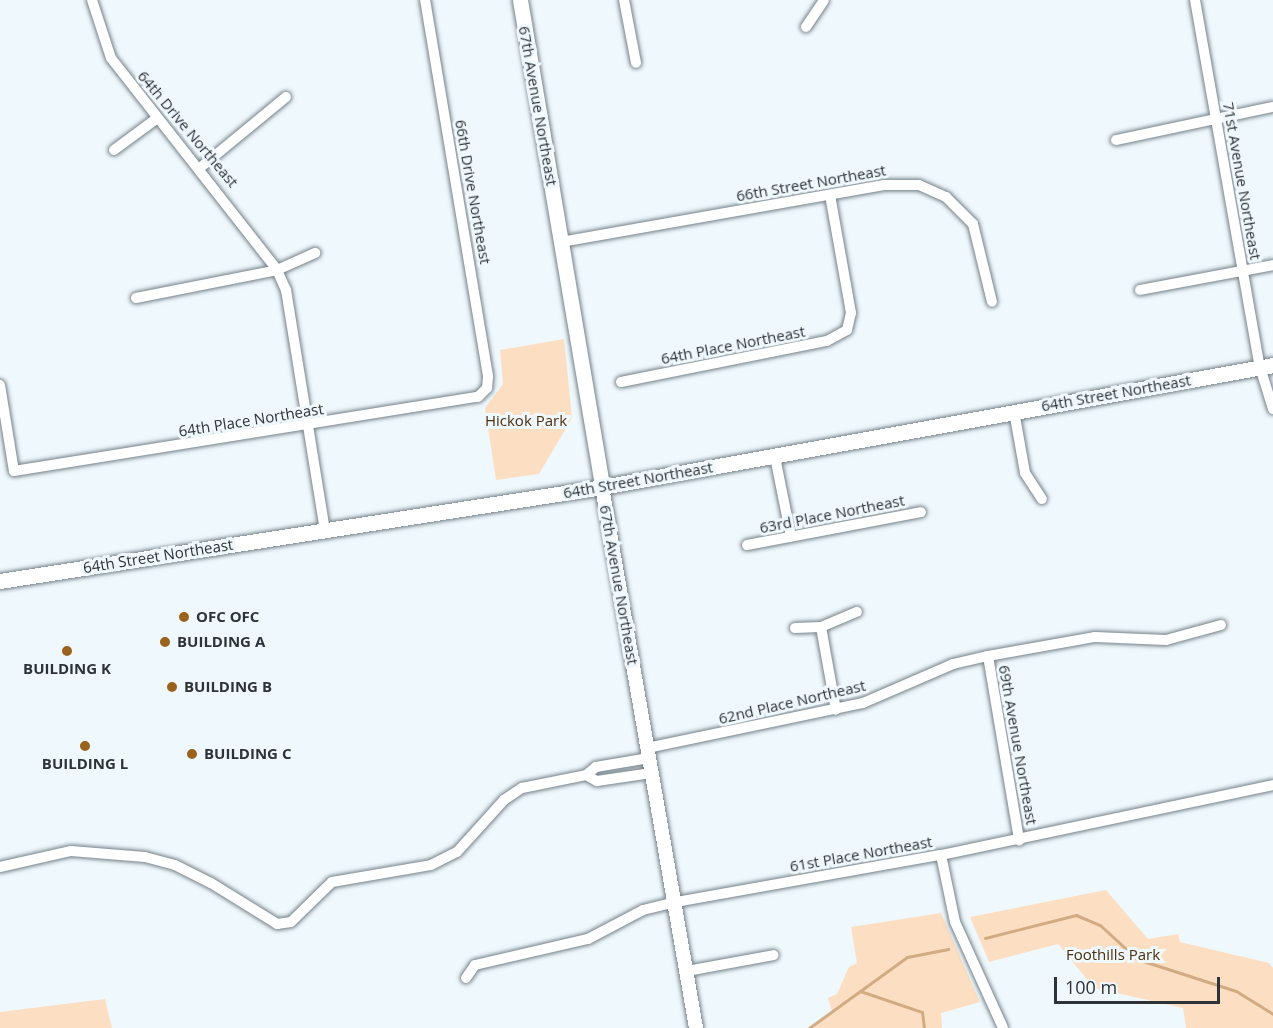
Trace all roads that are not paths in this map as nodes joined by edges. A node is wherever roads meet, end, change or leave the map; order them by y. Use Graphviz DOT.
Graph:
graph roads {
  1 [pos="92,0"];
  2 [pos="425,0"];
  3 [pos="519,0"];
  4 [pos="624,0"];
  5 [pos="824,0"];
  6 [pos="1195,0"];
  7 [pos="806,27"];
  8 [pos="636,63"];
  9 [pos="286,98"];
  10 [pos="1273,107"];
  11 [pos="156,119"];
  12 [pos="1216,120"];
  13 [pos="1116,140"];
  14 [pos="114,150"];
  15 [pos="201,167"];
  16 [pos="830,195"];
  17 [pos="561,242"];
  18 [pos="315,253"];
  19 [pos="1273,265"];
  20 [pos="277,270"];
  21 [pos="1243,271"];
  22 [pos="1140,290"];
  23 [pos="136,298"];
  24 [pos="992,302"];
  25 [pos="1267,366"];
  26 [pos="621,382"];
  27 [pos="0,385"];
  28 [pos="487,388"];
  29 [pos="1273,409"];
  30 [pos="1014,411"];
  31 [pos="308,427"];
  32 [pos="775,457"];
  33 [pos="602,487"];
  34 [pos="1042,499"];
  35 [pos="921,512"];
  36 [pos="325,531"];
  37 [pos="791,536"];
  38 [pos="747,545"];
  39 [pos="0,581"];
  40 [pos="857,612"];
  41 [pos="1221,625"];
  42 [pos="821,627"];
  43 [pos="795,628"];
  44 [pos="988,656"];
  45 [pos="836,710"];
  46 [pos="648,753"];
  47 [pos="651,773"];
  48 [pos="586,775"];
  49 [pos="1273,785"];
  50 [pos="1019,840"];
  51 [pos="941,855"];
  52 [pos="0,867"];
  53 [pos="676,902"];
  54 [pos="774,955"];
  55 [pos="687,971"];
  56 [pos="466,978"];
  57 [pos="696,1028"];
  58 [pos="1003,1028"];
  1 -- 11 [label="street, 64th Drive Northeast"];
  2 -- 28 [label="street, 66th Drive Northeast"];
  3 -- 17 [label="main road, 67th Avenue Northeast"];
  4 -- 8 [label="street"];
  5 -- 7 [label="street"];
  6 -- 12 [label="street, 71st Avenue Northeast"];
  9 -- 15 [label="street"];
  10 -- 12 [label="street"];
  11 -- 14 [label="street"];
  11 -- 15 [label="street, 64th Drive Northeast"];
  12 -- 13 [label="street"];
  12 -- 21 [label="street, 71st Avenue Northeast"];
  15 -- 20 [label="street, 64th Drive Northeast"];
  16 -- 17 [label="street, 66th Street Northeast"];
  16 -- 24 [label="street, 66th Street Northeast"];
  16 -- 26 [label="street, 64th Place Northeast"];
  17 -- 33 [label="main road, 67th Avenue Northeast"];
  18 -- 20 [label="street"];
  19 -- 21 [label="street"];
  20 -- 23 [label="street"];
  20 -- 31 [label="street, 64th Drive Northeast"];
  21 -- 22 [label="street"];
  21 -- 25 [label="street, 71st Avenue Northeast"];
  25 -- 29 [label="street"];
  25 -- 30 [label="main road, 64th Street Northeast"];
  27 -- 31 [label="street, 64th Place Northeast"];
  28 -- 31 [label="street, 64th Place Northeast"];
  30 -- 32 [label="main road, 64th Street Northeast"];
  30 -- 34 [label="street"];
  31 -- 36 [label="street, 64th Drive Northeast"];
  32 -- 33 [label="main road, 64th Street Northeast"];
  32 -- 37 [label="street"];
  33 -- 36 [label="main road, 64th Street Northeast"];
  33 -- 46 [label="street, 67th Avenue Northeast"];
  35 -- 37 [label="street, 63rd Place Northeast"];
  36 -- 39 [label="main road, 64th Street Northeast"];
  37 -- 38 [label="street, 63rd Place Northeast"];
  40 -- 42 [label="street"];
  41 -- 44 [label="street, 62nd Place Northeast"];
  42 -- 43 [label="street"];
  42 -- 45 [label="street"];
  44 -- 45 [label="street, 62nd Place Northeast"];
  44 -- 50 [label="street, 69th Avenue Northeast"];
  45 -- 46 [label="street, 62nd Place Northeast"];
  46 -- 47 [label="street, 67th Avenue Northeast"];
  46 -- 48 [label="street, 62nd Place Northeast"];
  47 -- 48 [label="street"];
  47 -- 53 [label="street, 67th Avenue Northeast"];
  48 -- 52 [label="street"];
  49 -- 50 [label="street, 61st Place Northeast"];
  50 -- 51 [label="street, 61st Place Northeast"];
  51 -- 53 [label="street, 61st Place Northeast"];
  51 -- 58 [label="street"];
  53 -- 55 [label="street, 67th Avenue Northeast"];
  53 -- 56 [label="street, 61st Place Northeast"];
  54 -- 55 [label="street"];
  55 -- 57 [label="street, 67th Avenue Northeast"];
}
